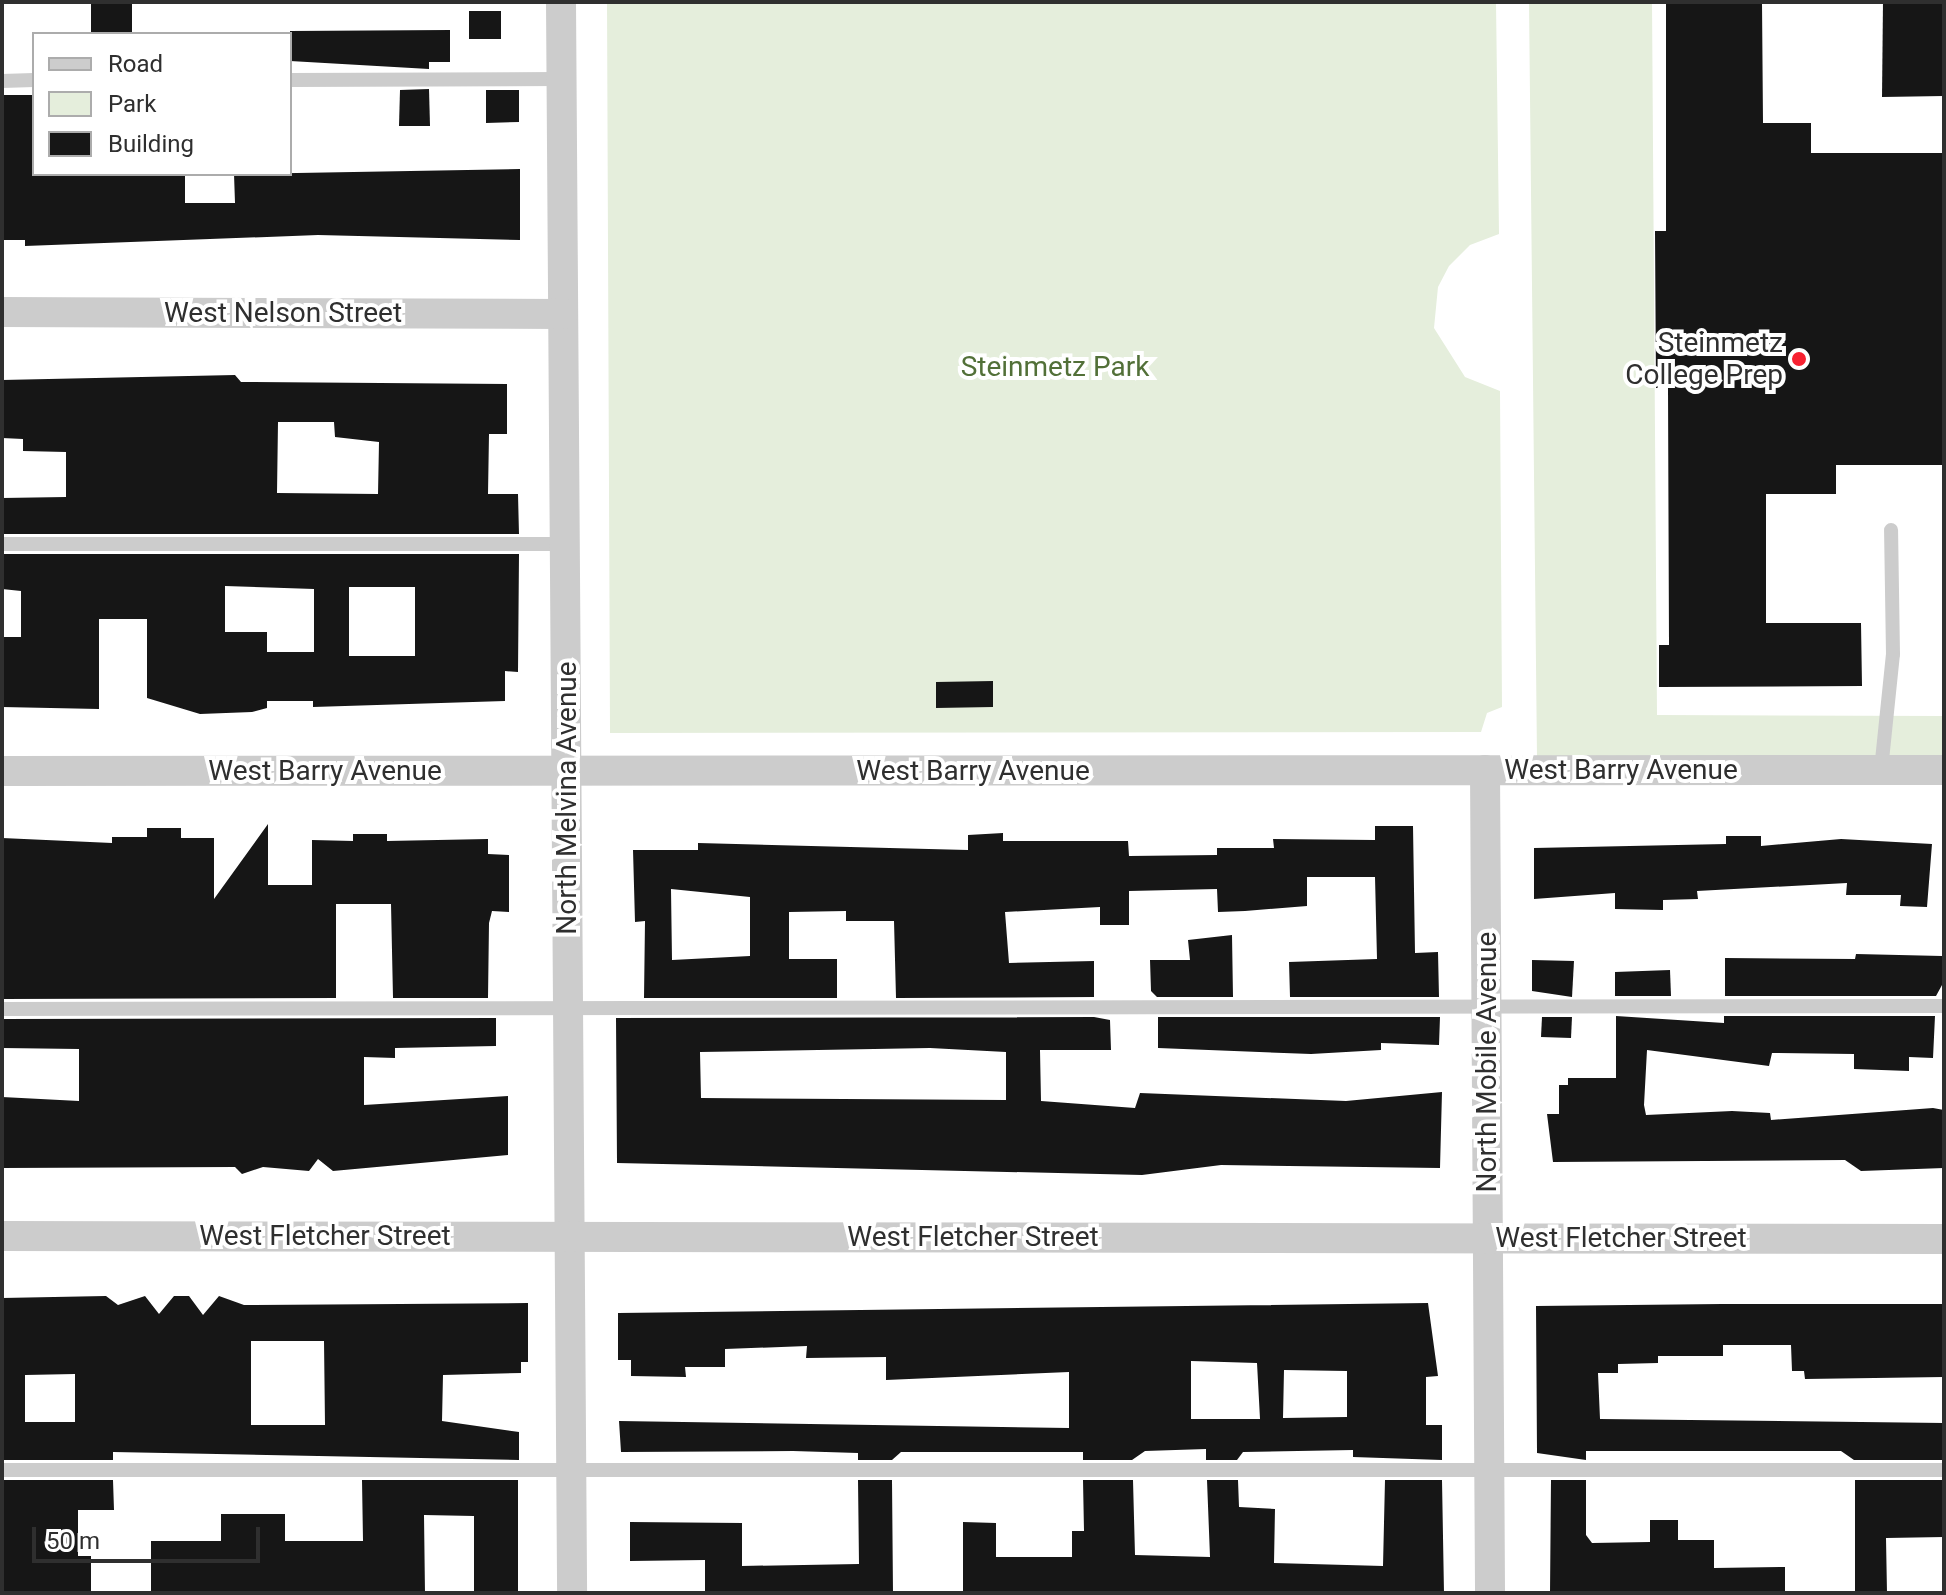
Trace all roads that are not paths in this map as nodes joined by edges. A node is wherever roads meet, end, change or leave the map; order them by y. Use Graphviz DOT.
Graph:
graph roads {
  1 [pos="561,2"];
  2 [pos="562,79"];
  3 [pos="32,80"];
  4 [pos="292,80"];
  5 [pos="2,81"];
  6 [pos="2,312"];
  7 [pos="563,314"];
  8 [pos="1891,530"];
  9 [pos="2,544"];
  10 [pos="565,544"];
  11 [pos="1485,770"];
  12 [pos="1881,770"];
  13 [pos="1944,770"];
  14 [pos="2,771"];
  15 [pos="566,771"];
  16 [pos="1944,1006"];
  17 [pos="1487,1007"];
  18 [pos="568,1008"];
  19 [pos="2,1009"];
  20 [pos="2,1236"];
  21 [pos="570,1236"];
  22 [pos="1488,1237"];
  23 [pos="1944,1239"];
  24 [pos="2,1470"];
  25 [pos="572,1470"];
  26 [pos="1489,1470"];
  27 [pos="1944,1470"];
  28 [pos="572,1593"];
  29 [pos="1490,1593"];
  1 -- 2 [label="street, North Melvina Avenue"];
  2 -- 4 [label="lane"];
  2 -- 7 [label="street, North Melvina Avenue"];
  3 -- 5 [label="lane"];
  6 -- 7 [label="street, West Nelson Street"];
  7 -- 10 [label="street, North Melvina Avenue"];
  8 -- 12 [label="lane"];
  9 -- 10 [label="lane"];
  10 -- 15 [label="street, North Melvina Avenue"];
  11 -- 12 [label="street, West Barry Avenue"];
  11 -- 15 [label="street, West Barry Avenue"];
  11 -- 17 [label="street, North Mobile Avenue"];
  12 -- 13 [label="street, West Barry Avenue"];
  14 -- 15 [label="street, West Barry Avenue"];
  15 -- 18 [label="street, North Melvina Avenue"];
  16 -- 17 [label="lane"];
  17 -- 18 [label="lane"];
  17 -- 22 [label="street, North Mobile Avenue"];
  18 -- 19 [label="lane"];
  18 -- 21 [label="street, North Melvina Avenue"];
  20 -- 21 [label="street, West Fletcher Street"];
  21 -- 22 [label="street, West Fletcher Street"];
  21 -- 25 [label="street, North Melvina Avenue"];
  22 -- 23 [label="street, West Fletcher Street"];
  22 -- 26 [label="street, North Mobile Avenue"];
  24 -- 25 [label="lane"];
  25 -- 26 [label="lane"];
  25 -- 28 [label="street, North Melvina Avenue"];
  26 -- 27 [label="lane"];
  26 -- 29 [label="street, North Mobile Avenue"];
}
